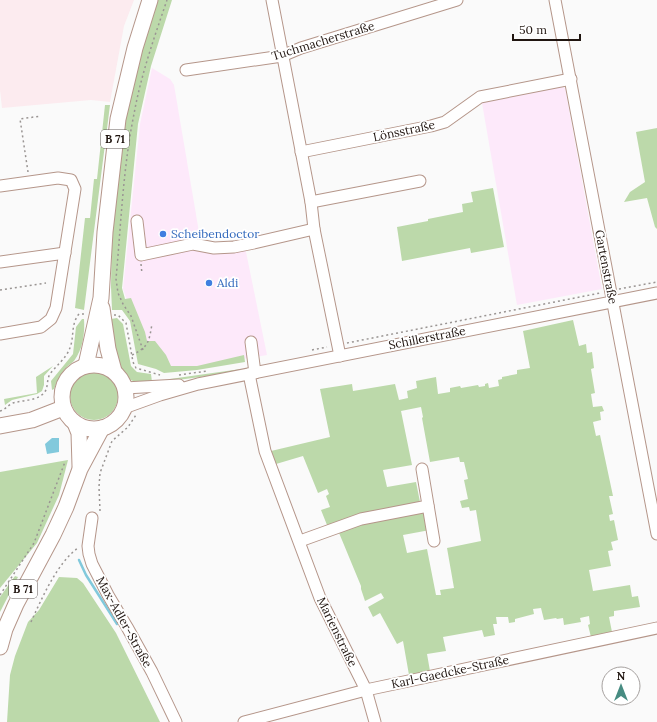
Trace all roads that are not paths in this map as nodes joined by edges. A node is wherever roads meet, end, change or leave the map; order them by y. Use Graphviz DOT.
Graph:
graph roads {
  1 [pos="150,0"];
  2 [pos="272,0"];
  3 [pos="457,0"];
  4 [pos="555,0"];
  5 [pos="282,54"];
  6 [pos="186,70"];
  7 [pos="571,79"];
  8 [pos="301,152"];
  9 [pos="420,181"];
  10 [pos="0,186"];
  11 [pos="311,202"];
  12 [pos="138,221"];
  13 [pos="314,228"];
  14 [pos="65,253"];
  15 [pos="0,262"];
  16 [pos="657,293"];
  17 [pos="611,296"];
  18 [pos="101,298"];
  19 [pos="0,334"];
  20 [pos="251,342"];
  21 [pos="339,350"];
  22 [pos="86,365"];
  23 [pos="114,371"];
  24 [pos="252,373"];
  25 [pos="198,384"];
  26 [pos="125,388"];
  27 [pos="63,408"];
  28 [pos="131,411"];
  29 [pos="75,423"];
  30 [pos="0,426"];
  31 [pos="102,428"];
  32 [pos="80,469"];
  33 [pos="422,469"];
  34 [pos="428,506"];
  35 [pos="92,518"];
  36 [pos="657,534"];
  37 [pos="300,541"];
  38 [pos="434,541"];
  39 [pos="657,628"];
  40 [pos="0,647"];
  41 [pos="366,690"];
  42 [pos="176,722"];
  43 [pos="244,722"];
  44 [pos="375,722"];
  1 -- 18 [label="main road, B 71"];
  2 -- 5 [label="street"];
  3 -- 5 [label="street, Tuchmacherstraße"];
  4 -- 7 [label="street, Gartenstraße"];
  5 -- 6 [label="street, Tuchmacherstraße"];
  5 -- 8 [label="street"];
  7 -- 8 [label="street, Lönsstraße"];
  7 -- 17 [label="street, Gartenstraße"];
  8 -- 11 [label="street"];
  9 -- 11 [label="street"];
  10 -- 14 [label="street"];
  11 -- 13 [label="street"];
  12 -- 13 [label="street"];
  13 -- 21 [label="street"];
  14 -- 15 [label="street"];
  14 -- 19 [label="street"];
  16 -- 17 [label="street, Schillerstraße"];
  17 -- 21 [label="street, Schillerstraße"];
  17 -- 36 [label="street, Gartenstraße"];
  18 -- 22 [label="main road, B 71"];
  18 -- 23 [label="main road, B 71"];
  20 -- 24 [label="street, Marienstraße"];
  21 -- 24 [label="street, Schillerstraße"];
  22 -- 23 [label="main road"];
  22 -- 27 [label="main road"];
  23 -- 26 [label="main road, B 71"];
  24 -- 25 [label="street, Schillerstraße"];
  24 -- 37 [label="street, Marienstraße"];
  25 -- 26 [label="street, Schillerstraße"];
  25 -- 28 [label="street, Schillerstraße"];
  26 -- 28 [label="main road"];
  27 -- 29 [label="main road, B 71"];
  27 -- 30 [label="main road"];
  28 -- 31 [label="main road, B 71"];
  29 -- 31 [label="main road"];
  29 -- 32 [label="main road, B 71"];
  31 -- 32 [label="main road, B 71"];
  32 -- 40 [label="main road, B 71"];
  33 -- 34 [label="street"];
  34 -- 37 [label="street"];
  34 -- 38 [label="street"];
  35 -- 42 [label="street, Max-Adler-Straße"];
  37 -- 41 [label="street, Marienstraße"];
  39 -- 41 [label="street, Karl-Gaedcke-Straße"];
  41 -- 43 [label="street, Karl-Gaedcke-Straße"];
  41 -- 44 [label="street, Marienstraße"];
}
